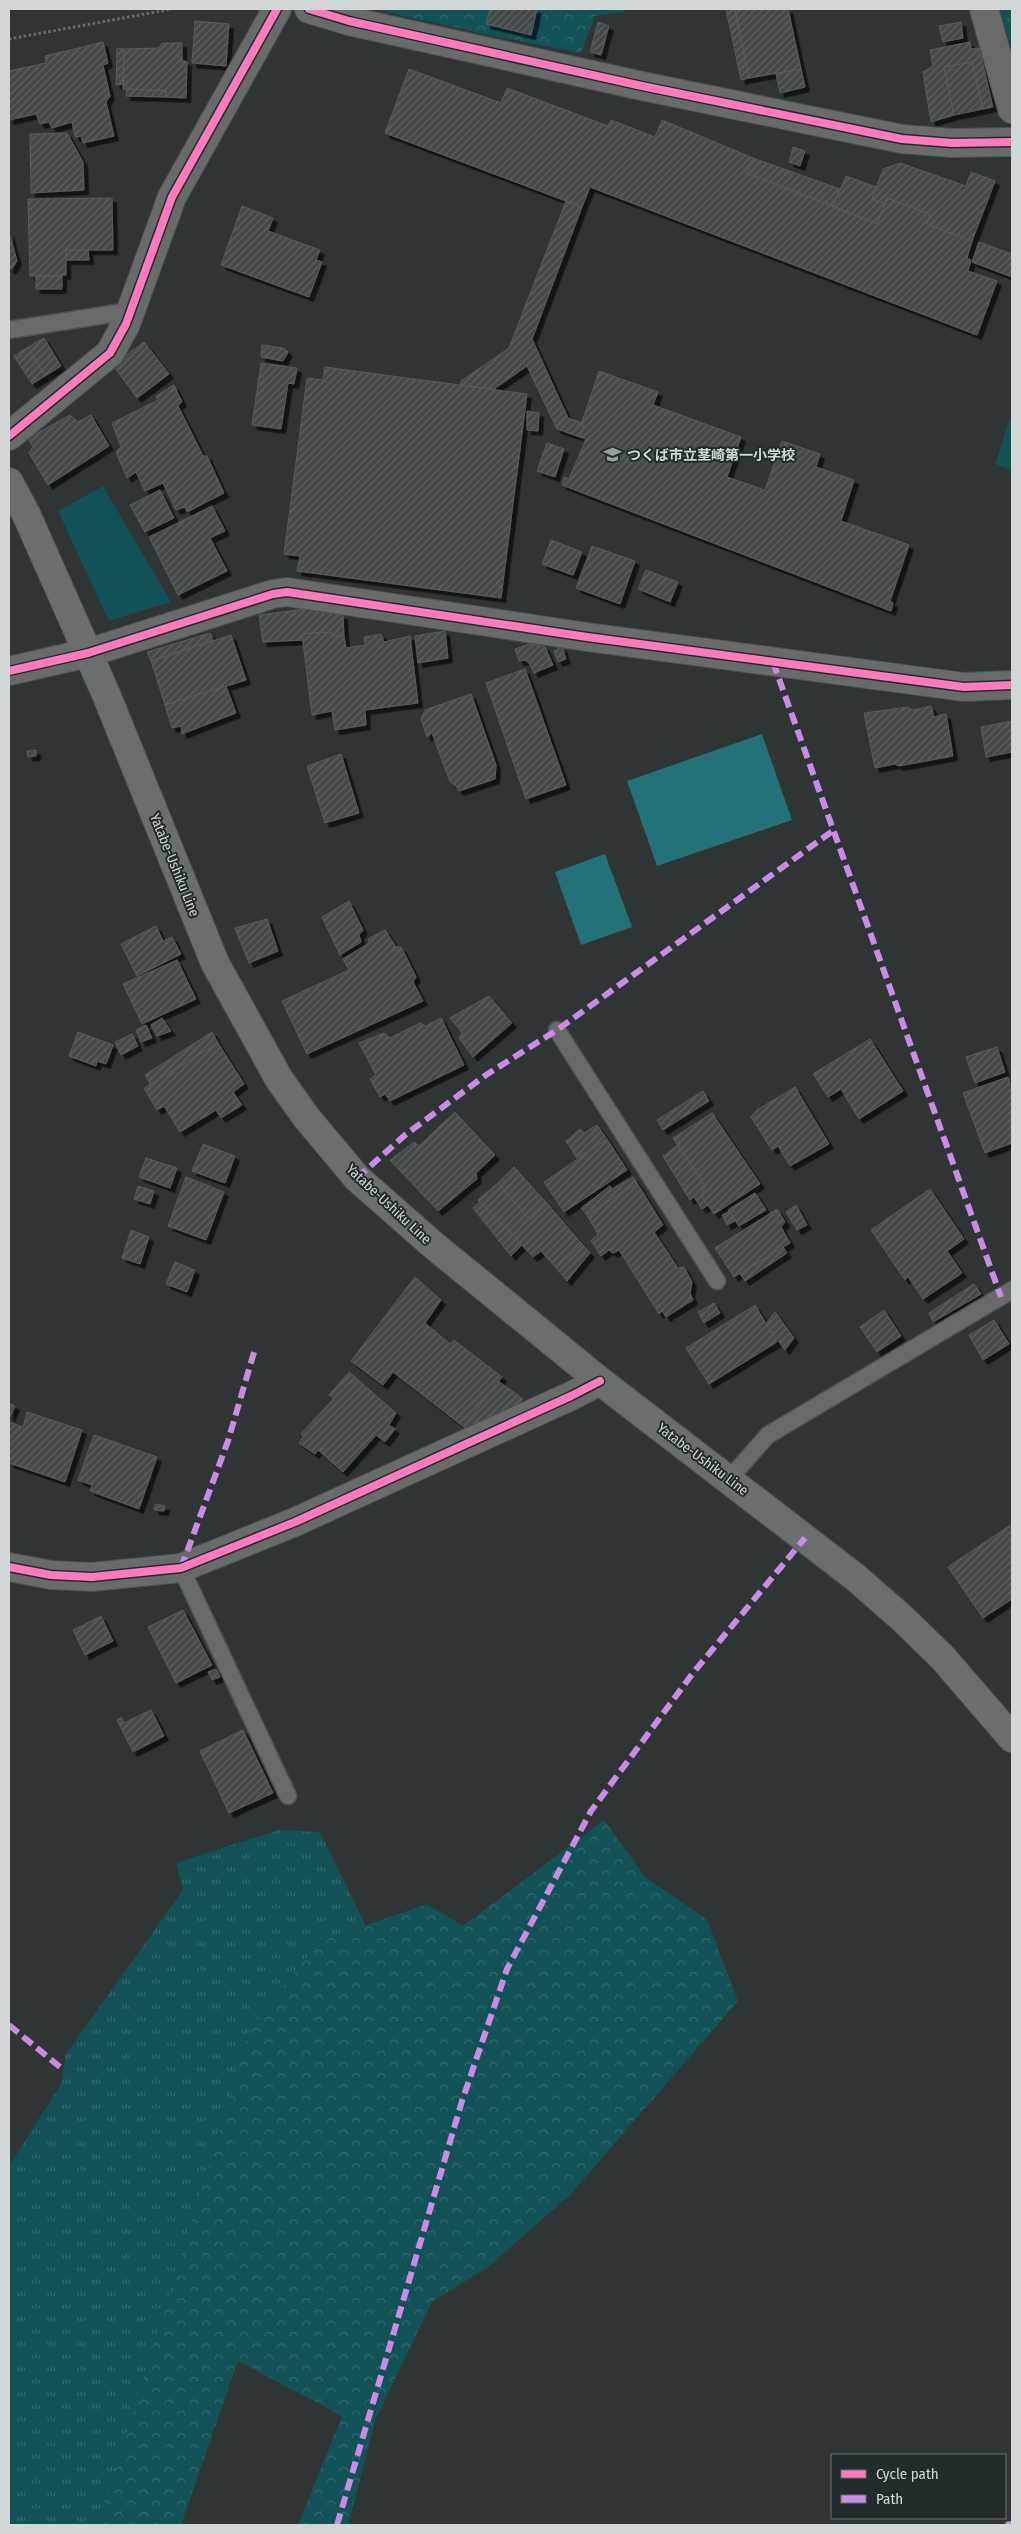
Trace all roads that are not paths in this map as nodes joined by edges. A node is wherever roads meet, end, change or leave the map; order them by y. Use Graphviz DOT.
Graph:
graph roads {
  1 [pos="277,9"];
  2 [pos="309,9"];
  3 [pos="984,9"];
  4 [pos="1012,110"];
  5 [pos="1012,142"];
  6 [pos="130,311"];
  7 [pos="9,330"];
  8 [pos="9,436"];
  9 [pos="9,482"];
  10 [pos="88,653"];
  11 [pos="9,671"];
  12 [pos="1012,685"];
  13 [pos="557,1030"];
  14 [pos="717,1281"];
  15 [pos="1012,1290"];
  16 [pos="600,1381"];
  17 [pos="729,1479"];
  18 [pos="9,1567"];
  19 [pos="181,1568"];
  20 [pos="1012,1738"];
  21 [pos="288,1796"];
  1 -- 6 [label="street"];
  2 -- 5 [label="street"];
  3 -- 4 [label="street"];
  6 -- 7 [label="lane"];
  6 -- 8 [label="street"];
  9 -- 10 [label="main road, Yatabe-Ushiku Line"];
  10 -- 11 [label="street"];
  10 -- 12 [label="street"];
  10 -- 16 [label="main road, Yatabe-Ushiku Line"];
  13 -- 14 [label="lane"];
  15 -- 17 [label="lane"];
  16 -- 17 [label="main road, Yatabe-Ushiku Line"];
  16 -- 19 [label="street"];
  17 -- 20 [label="main road, Yatabe-Ushiku Line"];
  18 -- 19 [label="street"];
  19 -- 21 [label="lane"];
}
